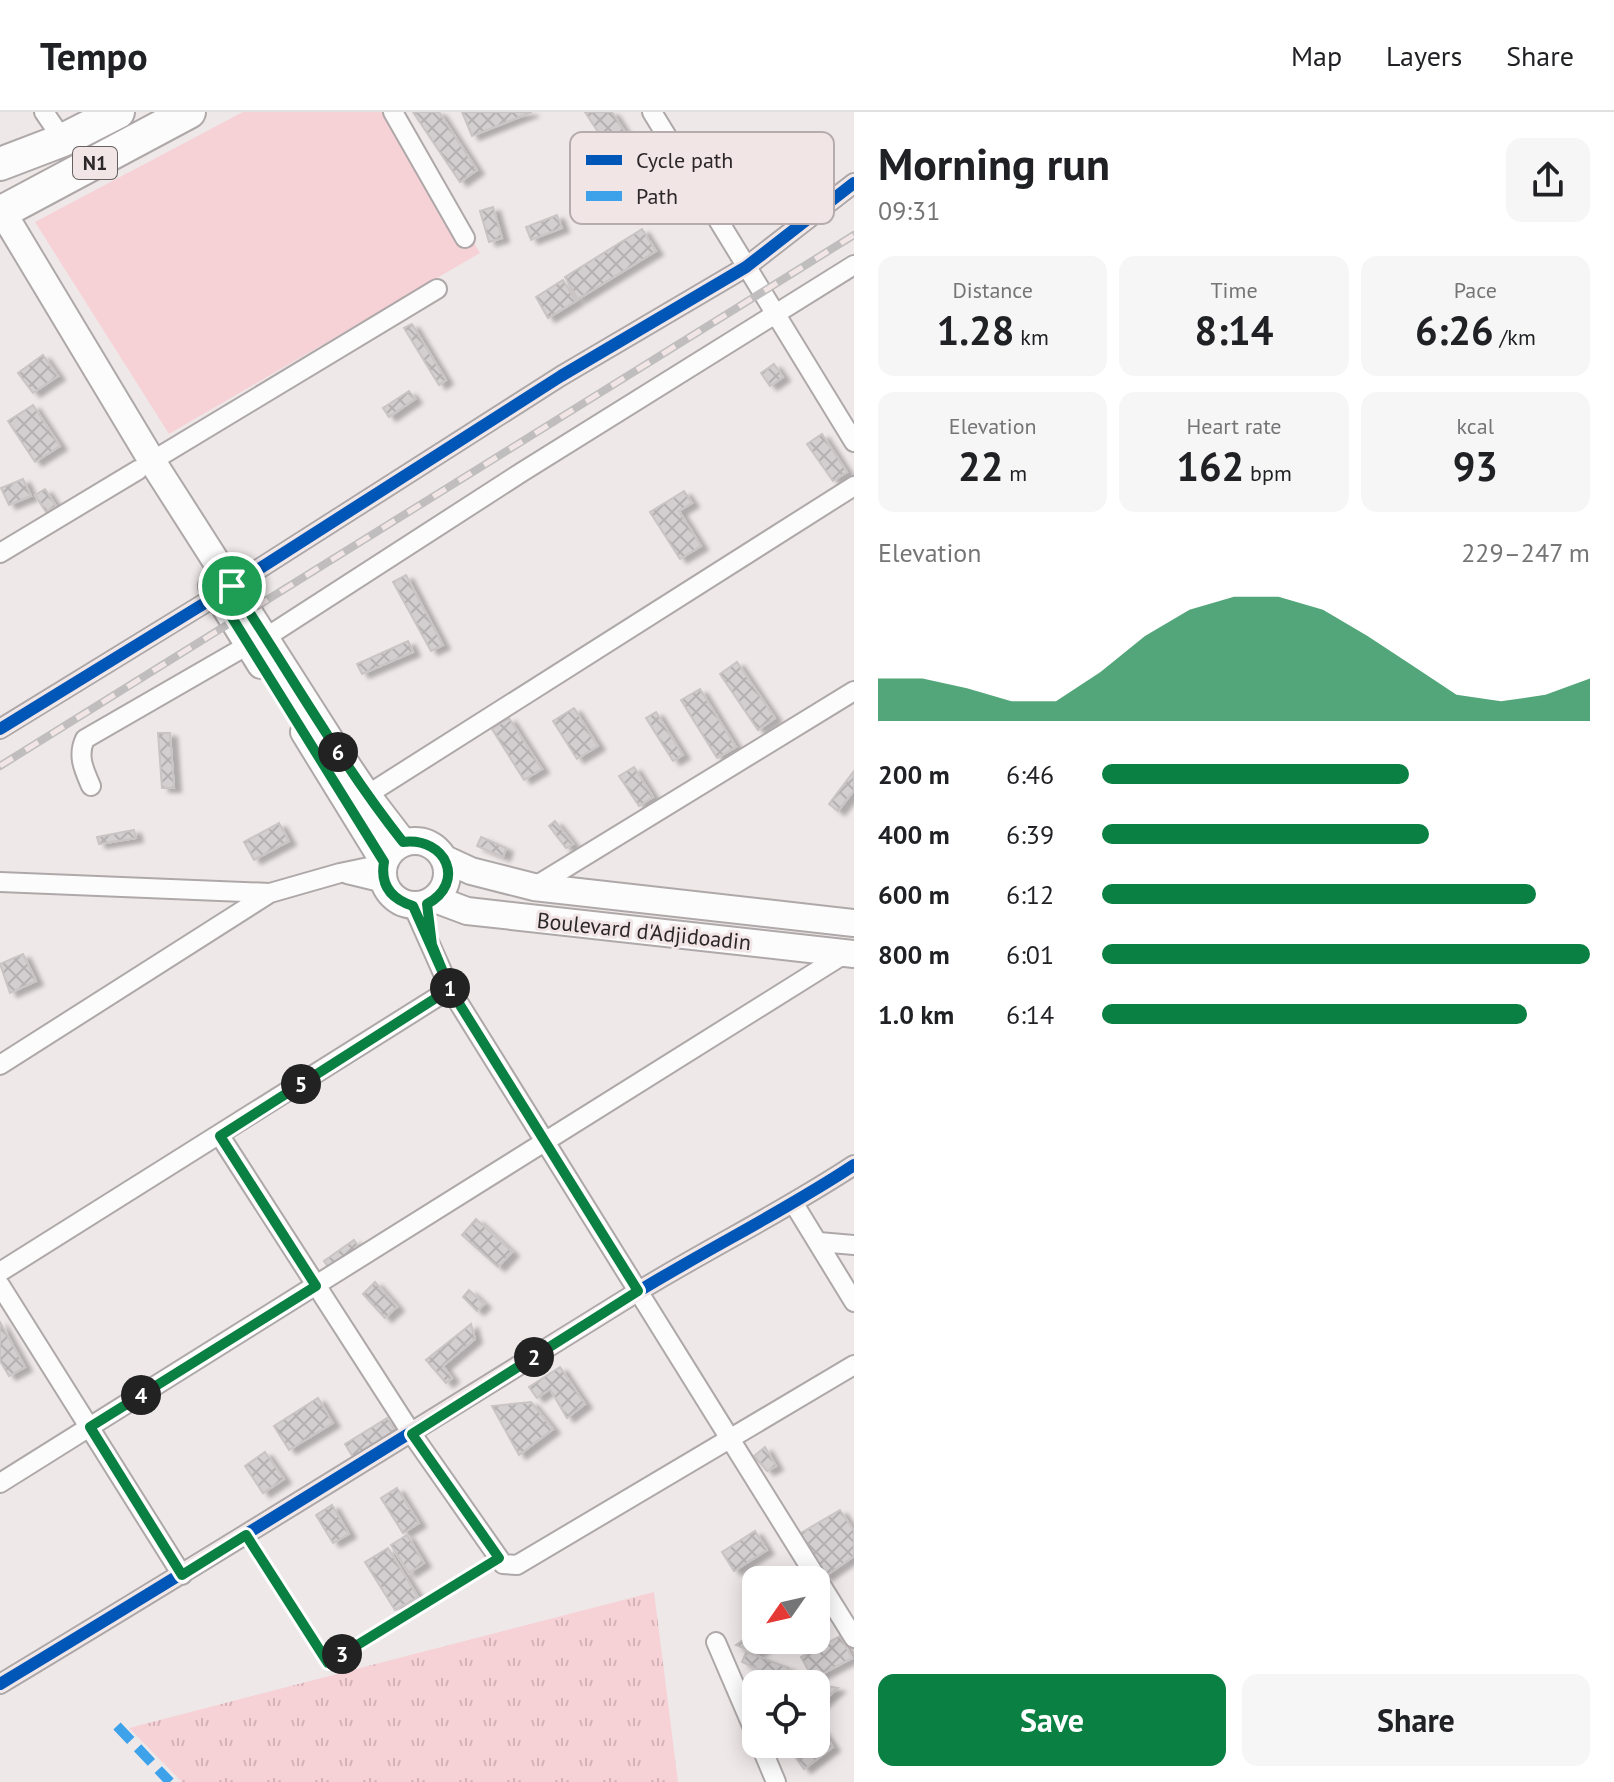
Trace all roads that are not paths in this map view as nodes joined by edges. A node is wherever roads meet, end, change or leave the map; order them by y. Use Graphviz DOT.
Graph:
graph roads {
  1 [pos="44,112"];
  2 [pos="118,112"];
  3 [pos="189,112"];
  4 [pos="393,112"];
  5 [pos="652,112"];
  6 [pos="664,132"];
  7 [pos="63,140"];
  8 [pos="0,164"];
  9 [pos="854,183"];
  10 [pos="834,199"];
  11 [pos="1,219"];
  12 [pos="720,224"];
  13 [pos="801,224"];
  14 [pos="465,238"];
  15 [pos="854,265"];
  16 [pos="746,267"];
  17 [pos="437,289"];
  18 [pos="775,313"];
  19 [pos="854,442"];
  20 [pos="145,465"];
  21 [pos="854,486"];
  22 [pos="0,553"];
  23 [pos="225,591"];
  24 [pos="257,641"];
  25 [pos="854,691"];
  26 [pos="0,729"];
  27 [pos="91,786"];
  28 [pos="367,795"];
  29 [pos="403,842"];
  30 [pos="445,859"];
  31 [pos="384,870"];
  32 [pos="0,882"];
  33 [pos="534,887"];
  34 [pos="270,893"];
  35 [pos="425,903"];
  36 [pos="854,923"];
  37 [pos="850,953"];
  38 [pos="450,989"];
  39 [pos="0,1065"];
  40 [pos="220,1136"];
  41 [pos="546,1143"];
  42 [pos="854,1165"];
  43 [pos="794,1204"];
  44 [pos="819,1242"];
  45 [pos="854,1245"];
  46 [pos="0,1272"];
  47 [pos="0,1285"];
  48 [pos="316,1286"];
  49 [pos="638,1291"];
  50 [pos="854,1302"];
  51 [pos="854,1365"];
  52 [pos="90,1427"];
  53 [pos="412,1434"];
  54 [pos="731,1437"];
  55 [pos="0,1483"];
  56 [pos="246,1535"];
  57 [pos="499,1558"];
  58 [pos="182,1575"];
  59 [pos="854,1638"];
  60 [pos="716,1642"];
  61 [pos="0,1684"];
  62 [pos="742,1702"];
  63 [pos="766,1758"];
  64 [pos="776,1782"];
  1 -- 7 [label="street"];
  2 -- 7 [label="highway, N1"];
  3 -- 11 [label="highway, N1"];
  4 -- 14 [label="street"];
  5 -- 6 [label="street"];
  7 -- 8 [label="highway, N1"];
  9 -- 10 [label="street"];
  11 -- 20 [label="main road"];
  12 -- 16 [label="street"];
  13 -- 16 [label="street"];
  15 -- 18 [label="street"];
  16 -- 18 [label="street"];
  16 -- 23 [label="street"];
  17 -- 20 [label="street"];
  18 -- 19 [label="street"];
  18 -- 24 [label="street"];
  20 -- 22 [label="street"];
  20 -- 23 [label="main road"];
  21 -- 28 [label="street"];
  23 -- 24 [label="main road"];
  23 -- 26 [label="street"];
  24 -- 27 [label="street"];
  24 -- 28 [label="main road"];
  24 -- 31 [label="main road"];
  25 -- 33 [label="street"];
  28 -- 29 [label="main road"];
  29 -- 30 [label="main road"];
  29 -- 31 [label="main road"];
  30 -- 33 [label="main road, Boulevard d'Adjidoadin"];
  30 -- 35 [label="main road"];
  31 -- 34 [label="street"];
  31 -- 35 [label="main road"];
  32 -- 34 [label="street"];
  33 -- 36 [label="main road, Boulevard d'Adjidoadin"];
  34 -- 39 [label="street"];
  35 -- 37 [label="main road, Boulevard d'Adjidoadin"];
  35 -- 38 [label="street"];
  37 -- 41 [label="street"];
  38 -- 40 [label="street"];
  38 -- 41 [label="street"];
  40 -- 46 [label="street"];
  40 -- 48 [label="street"];
  41 -- 48 [label="street"];
  41 -- 49 [label="street"];
  42 -- 43 [label="street"];
  43 -- 44 [label="street"];
  43 -- 49 [label="street"];
  44 -- 45 [label="street"];
  44 -- 50 [label="street"];
  47 -- 52 [label="street"];
  48 -- 52 [label="street"];
  48 -- 53 [label="street"];
  49 -- 53 [label="street"];
  49 -- 54 [label="street"];
  51 -- 54 [label="street"];
  52 -- 55 [label="street"];
  52 -- 58 [label="street"];
  53 -- 56 [label="street"];
  53 -- 57 [label="street"];
  54 -- 57 [label="street"];
  54 -- 59 [label="street"];
  56 -- 57 [label="lane"];
  56 -- 58 [label="street"];
  58 -- 61 [label="street"];
  60 -- 62 [label="street"];
  63 -- 64 [label="street"];
}
